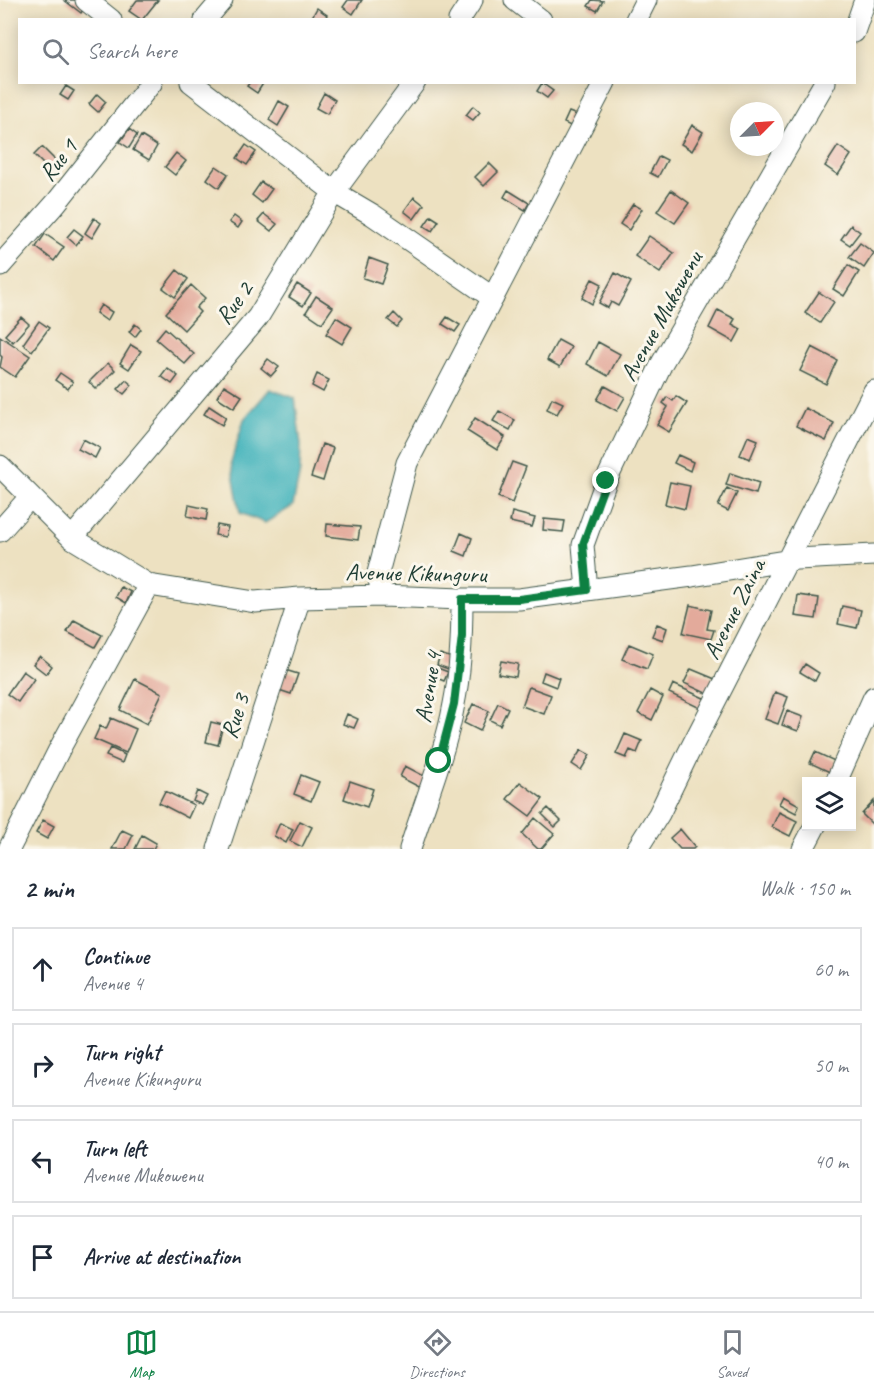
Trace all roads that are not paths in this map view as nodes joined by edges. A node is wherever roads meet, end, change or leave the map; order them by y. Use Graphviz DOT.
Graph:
graph roads {
  1 [pos="86,0"];
  2 [pos="222,0"];
  3 [pos="472,0"];
  4 [pos="515,0"];
  5 [pos="646,0"];
  6 [pos="865,0"];
  7 [pos="108,18"];
  8 [pos="207,18"];
  9 [pos="460,18"];
  10 [pos="538,18"];
  11 [pos="637,18"];
  12 [pos="856,29"];
  13 [pos="150,84"];
  14 [pos="194,84"];
  15 [pos="414,84"];
  16 [pos="604,84"];
  17 [pos="824,84"];
  18 [pos="334,192"];
  19 [pos="0,266"];
  20 [pos="493,298"];
  21 [pos="874,391"];
  22 [pos="0,466"];
  23 [pos="30,496"];
  24 [pos="0,531"];
  25 [pos="72,538"];
  26 [pos="874,555"];
  27 [pos="786,561"];
  28 [pos="149,585"];
  29 [pos="587,590"];
  30 [pos="382,596"];
  31 [pos="300,598"];
  32 [pos="462,599"];
  33 [pos="874,697"];
  34 [pos="868,728"];
  35 [pos="839,777"];
  36 [pos="812,831"];
  37 [pos="9,849"];
  38 [pos="218,849"];
  39 [pos="410,849"];
  40 [pos="637,849"];
  41 [pos="803,849"];
  1 -- 7 [label="street"];
  2 -- 8 [label="street"];
  3 -- 9 [label="street"];
  4 -- 10 [label="street"];
  5 -- 11 [label="street"];
  6 -- 12 [label="street"];
  13 -- 19 [label="street, Rue 1"];
  14 -- 18 [label="street"];
  15 -- 18 [label="street, Rue 2"];
  16 -- 20 [label="street"];
  17 -- 29 [label="street, Avenue Mukowenu"];
  18 -- 20 [label="street"];
  18 -- 25 [label="street, Rue 2"];
  20 -- 30 [label="street"];
  21 -- 27 [label="street, Avenue Zaina"];
  22 -- 23 [label="street, Avenue Kikunguru"];
  23 -- 24 [label="street"];
  23 -- 25 [label="street, Avenue Kikunguru"];
  25 -- 28 [label="street, Avenue Kikunguru"];
  26 -- 27 [label="street, Avenue Kikunguru"];
  27 -- 29 [label="street, Avenue Kikunguru"];
  27 -- 40 [label="street, Avenue Zaina"];
  28 -- 31 [label="street, Avenue Kikunguru"];
  28 -- 37 [label="street"];
  29 -- 32 [label="street, Avenue Kikunguru"];
  30 -- 31 [label="street, Avenue Kikunguru"];
  30 -- 32 [label="street, Avenue Kikunguru"];
  31 -- 38 [label="street, Rue 3"];
  32 -- 39 [label="street, Avenue 4"];
  33 -- 34 [label="street"];
  34 -- 35 [label="street"];
  36 -- 41 [label="street"];
}
